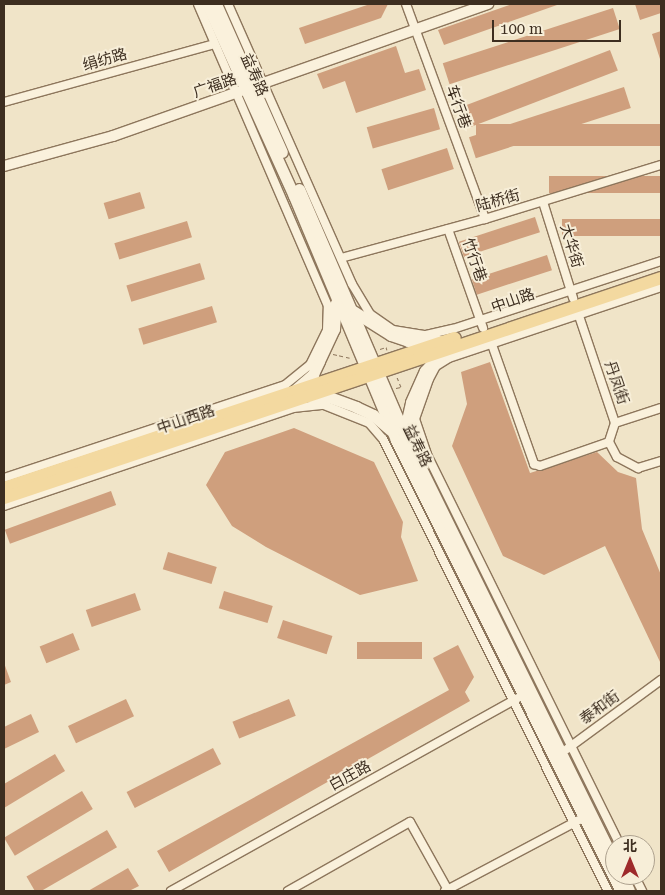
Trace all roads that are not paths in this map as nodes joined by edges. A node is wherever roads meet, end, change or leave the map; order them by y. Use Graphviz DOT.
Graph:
graph roads {
  1 [pos="198,4"];
  2 [pos="207,4"];
  3 [pos="216,4"];
  4 [pos="228,4"];
  5 [pos="406,4"];
  6 [pos="488,4"];
  7 [pos="415,30"];
  8 [pos="214,44"];
  9 [pos="249,90"];
  10 [pos="4,102"];
  11 [pos="661,165"];
  12 [pos="4,166"];
  13 [pos="543,202"];
  14 [pos="485,219"];
  15 [pos="448,229"];
  16 [pos="341,258"];
  17 [pos="661,261"];
  18 [pos="661,269"];
  19 [pos="661,278"];
  20 [pos="661,286"];
  21 [pos="336,298"];
  22 [pos="575,302"];
  23 [pos="353,311"];
  24 [pos="486,332"];
  25 [pos="445,346"];
  26 [pos="372,369"];
  27 [pos="300,393"];
  28 [pos="661,408"];
  29 [pos="615,423"];
  30 [pos="396,440"];
  31 [pos="609,442"];
  32 [pos="409,444"];
  33 [pos="661,461"];
  34 [pos="4,478"];
  35 [pos="4,488"];
  36 [pos="4,498"];
  37 [pos="4,506"];
  38 [pos="661,680"];
  39 [pos="528,692"];
  40 [pos="563,751"];
  41 [pos="583,818"];
  42 [pos="614,835"];
  43 [pos="605,848"];
  44 [pos="447,890"];
  45 [pos="171,891"];
  46 [pos="288,891"];
  47 [pos="608,891"];
  48 [pos="621,891"];
  1 -- 8 [label="street"];
  2 -- 9 [label="main road, 益寿路"];
  3 -- 9 [label="main road, 益寿路"];
  4 -- 9 [label="street"];
  5 -- 7 [label="street, 车行巷"];
  6 -- 7 [label="street, 广福路"];
  7 -- 9 [label="street, 广福路"];
  7 -- 14 [label="street, 车行巷"];
  8 -- 9 [label="street"];
  8 -- 10 [label="street, 绢纺路"];
  9 -- 12 [label="street, 广福路"];
  9 -- 16 [label="street"];
  9 -- 21 [label="main road, 益寿路"];
  9 -- 23 [label="main road, 益寿路"];
  9 -- 34 [label="street"];
  11 -- 13 [label="street, 陆桥街"];
  13 -- 14 [label="street, 陆桥街"];
  13 -- 22 [label="street, 大华街"];
  14 -- 15 [label="street, 陆桥街"];
  15 -- 16 [label="street, 陆桥街"];
  15 -- 24 [label="street, 竹行巷"];
  16 -- 24 [label="street"];
  17 -- 22 [label="street"];
  18 -- 22 [label="main road, 中山路"];
  19 -- 22 [label="main road, 中山路"];
  20 -- 22 [label="street"];
  21 -- 26 [label="main road, 益寿路"];
  21 -- 27 [label="main road"];
  22 -- 24 [label="main road, 中山路"];
  22 -- 29 [label="street, 丹凤街"];
  23 -- 25 [label="main road"];
  23 -- 26 [label="main road, 益寿路"];
  24 -- 25 [label="main road, 中山路"];
  24 -- 31 [label="street, 竹行巷"];
  24 -- 39 [label="street"];
  25 -- 26 [label="main road, 中山路"];
  25 -- 32 [label="main road"];
  26 -- 27 [label="main road, 中山西路"];
  26 -- 30 [label="main road, 益寿路"];
  26 -- 32 [label="main road, 益寿路"];
  27 -- 30 [label="main road"];
  27 -- 35 [label="main road, 中山西路"];
  27 -- 36 [label="main road, 中山西路"];
  28 -- 29 [label="street, 丹凤街"];
  29 -- 31 [label="street"];
  30 -- 39 [label="main road, 益寿路"];
  31 -- 33 [label="street"];
  32 -- 39 [label="main road, 益寿路"];
  37 -- 39 [label="street"];
  38 -- 40 [label="street, 泰和街"];
  39 -- 40 [label="main road, 益寿路"];
  39 -- 40 [label="street"];
  39 -- 41 [label="street"];
  39 -- 45 [label="street, 白庄路"];
  40 -- 41 [label="main road, 益寿路"];
  40 -- 42 [label="street"];
  41 -- 43 [label="main road, 益寿路"];
  41 -- 44 [label="street"];
  41 -- 47 [label="street"];
  41 -- 48 [label="main road, 益寿路"];
  44 -- 46 [label="street"];
}
